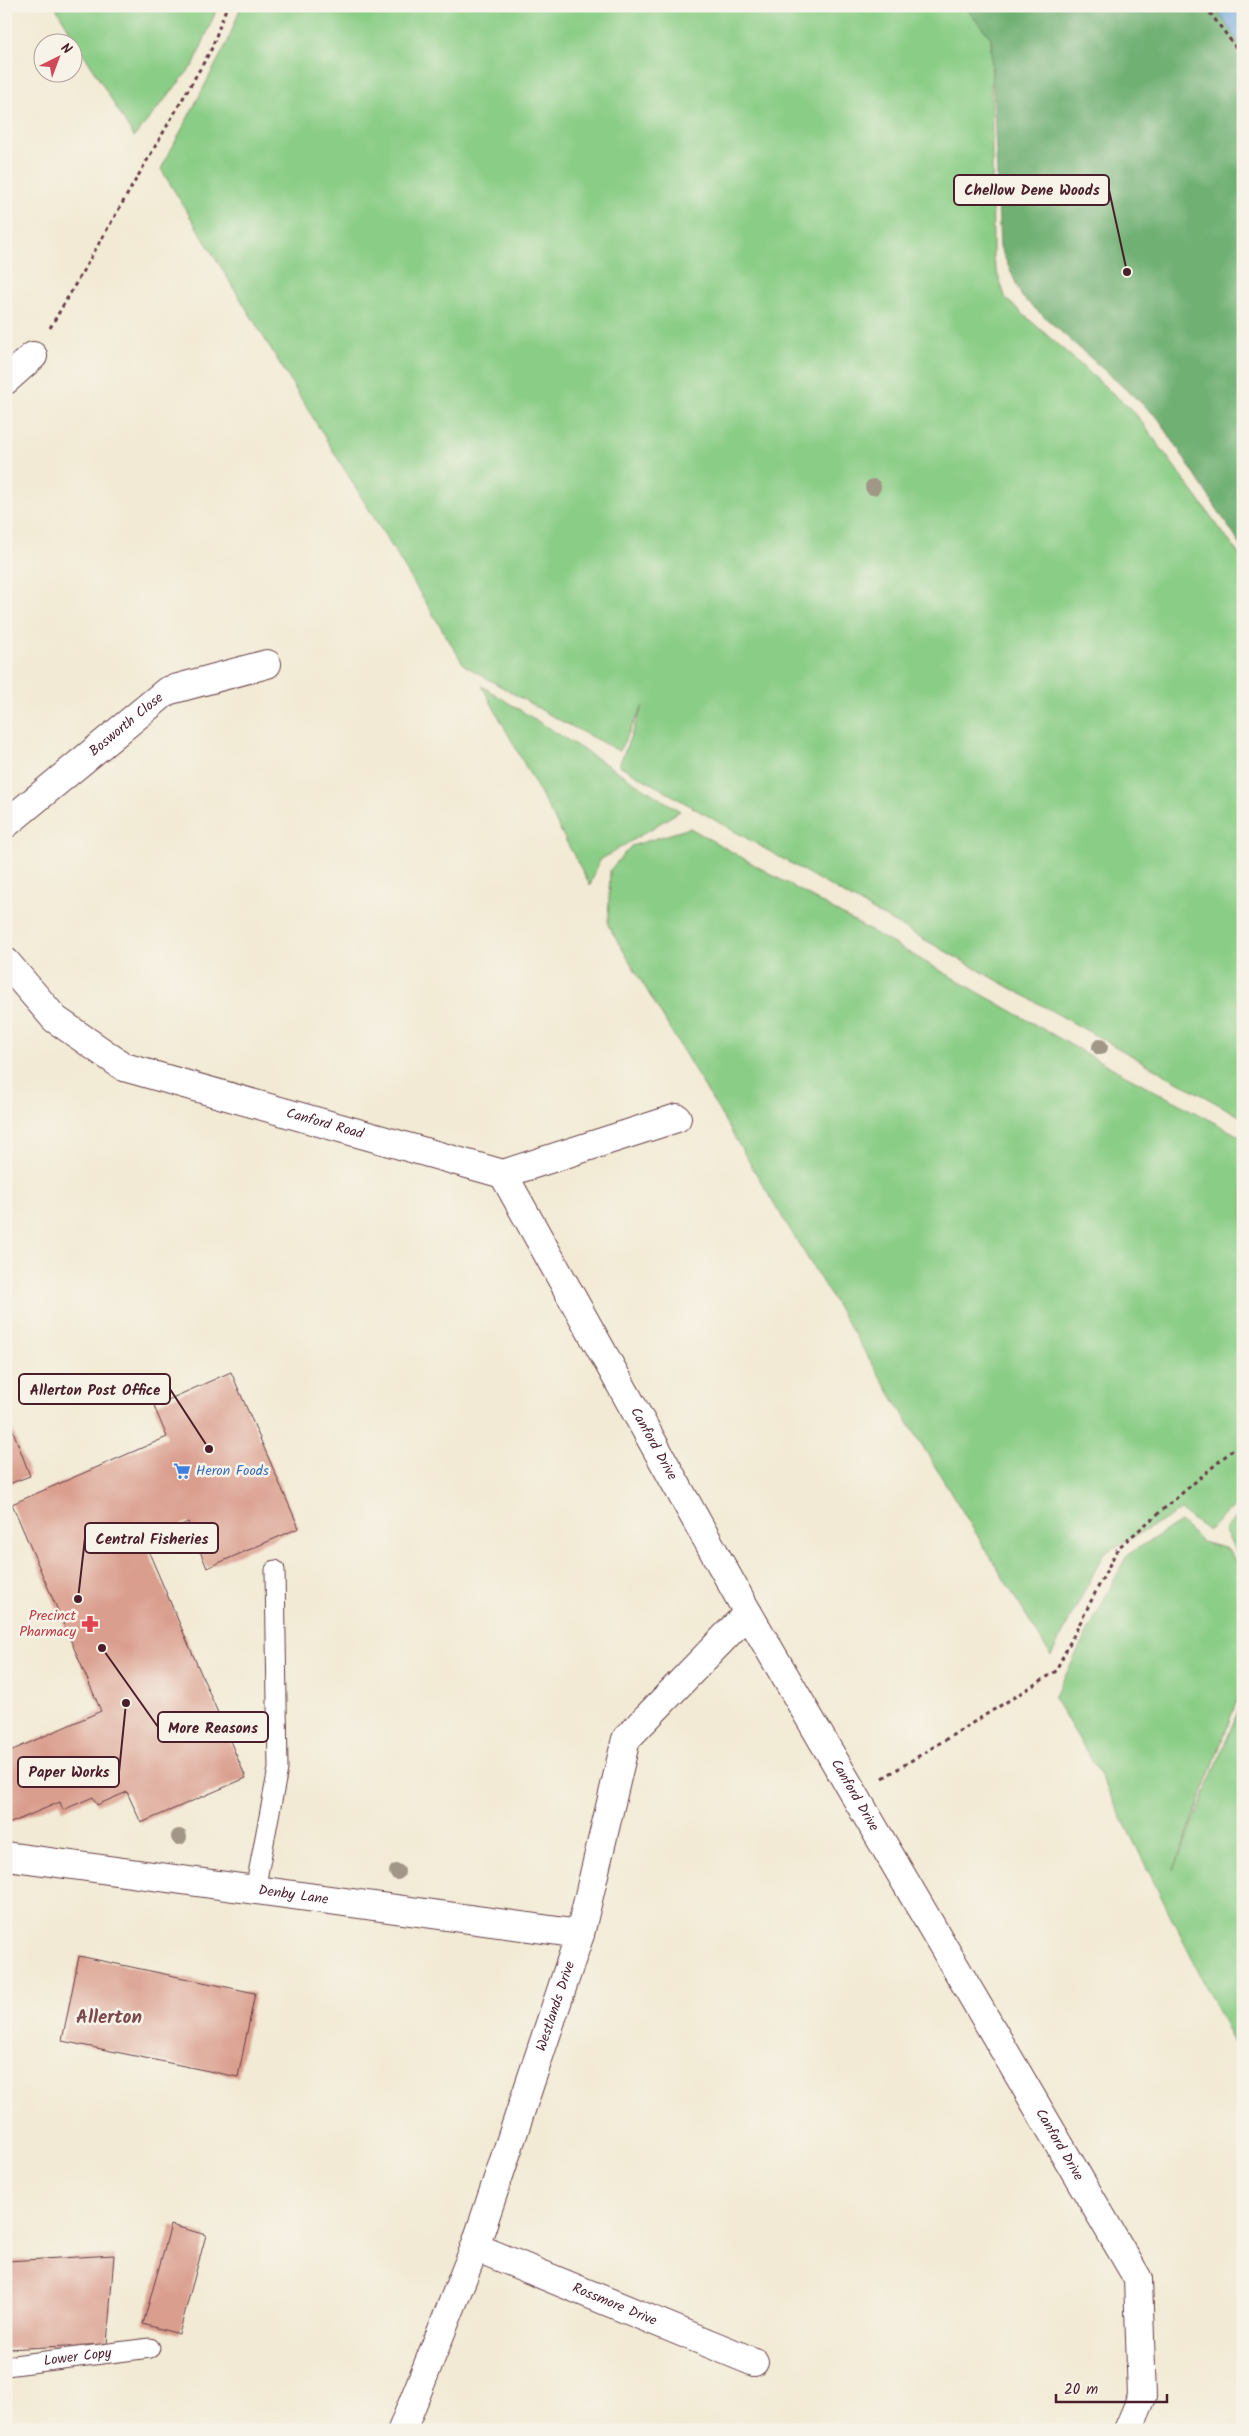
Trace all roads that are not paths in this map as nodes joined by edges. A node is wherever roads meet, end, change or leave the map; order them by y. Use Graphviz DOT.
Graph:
graph roads {
  1 [pos="33,356"];
  2 [pos="6,380"];
  3 [pos="267,664"];
  4 [pos="6,824"];
  5 [pos="6,962"];
  6 [pos="677,1118"];
  7 [pos="503,1174"];
  8 [pos="275,1570"];
  9 [pos="748,1613"];
  10 [pos="6,1856"];
  11 [pos="255,1890"];
  12 [pos="580,1934"];
  13 [pos="475,2247"];
  14 [pos="150,2348"];
  15 [pos="754,2362"];
  16 [pos="6,2366"];
  17 [pos="402,2430"];
  18 [pos="1128,2430"];
  1 -- 2 [label="street"];
  3 -- 4 [label="street, Bosworth Close"];
  5 -- 7 [label="street, Canford Road"];
  6 -- 7 [label="street"];
  7 -- 9 [label="street, Canford Drive"];
  8 -- 11 [label="lane"];
  9 -- 12 [label="street, Westlands Drive"];
  9 -- 18 [label="street, Canford Drive"];
  10 -- 11 [label="street, Denby Lane"];
  11 -- 12 [label="street, Denby Lane"];
  12 -- 13 [label="street, Westlands Drive"];
  13 -- 15 [label="street, Rossmore Drive"];
  13 -- 17 [label="street, Westlands Drive"];
  14 -- 16 [label="lane, Lower Copy"];
}
